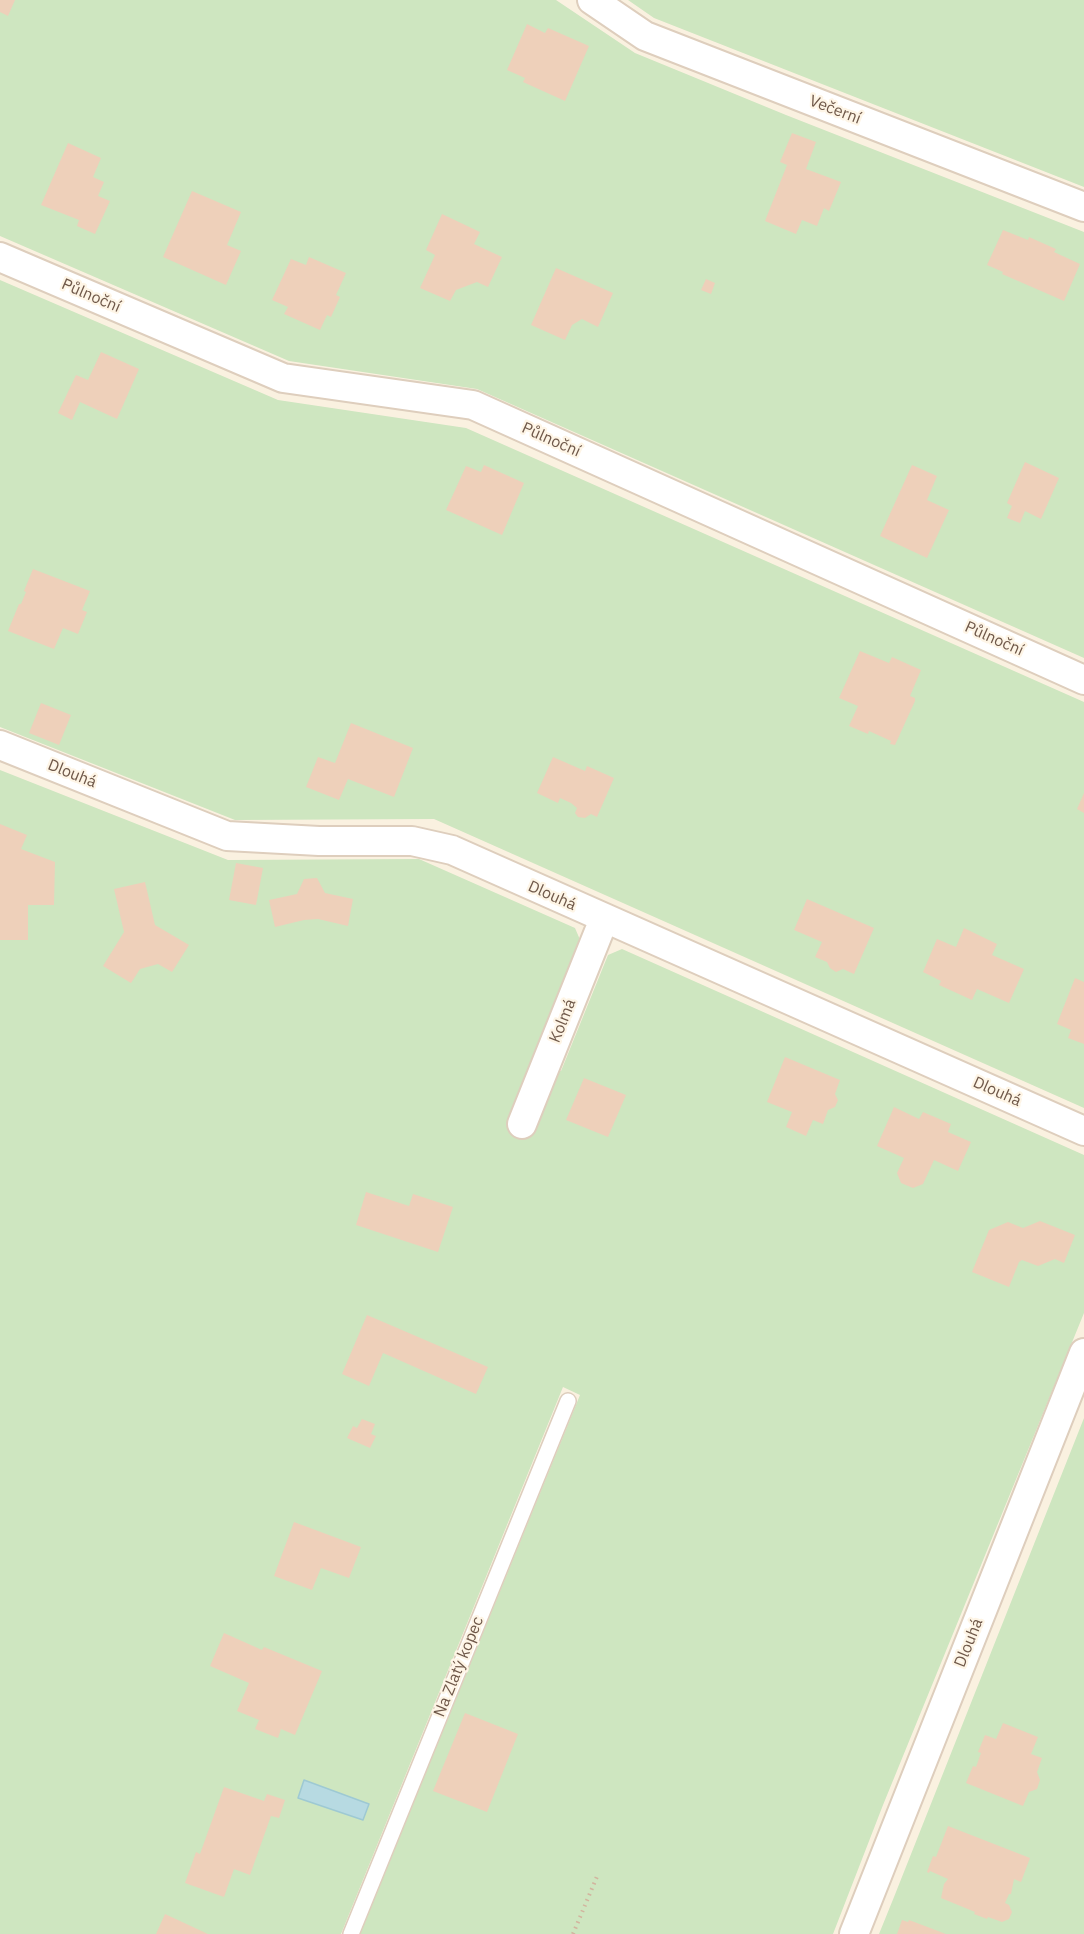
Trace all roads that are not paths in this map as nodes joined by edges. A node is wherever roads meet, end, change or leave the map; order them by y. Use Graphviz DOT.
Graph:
graph roads {
  1 [pos="592,0"];
  2 [pos="1084,207"];
  3 [pos="0,257"];
  4 [pos="1084,680"];
  5 [pos="0,745"];
  6 [pos="604,919"];
  7 [pos="522,1124"];
  8 [pos="1084,1131"];
  9 [pos="1084,1353"];
  10 [pos="568,1401"];
  11 [pos="351,1934"];
  12 [pos="854,1934"];
  1 -- 2 [label="street, Večerní"];
  3 -- 4 [label="street, Půlnoční"];
  5 -- 6 [label="street, Dlouhá"];
  6 -- 7 [label="street, Kolmá"];
  6 -- 8 [label="street, Dlouhá"];
  9 -- 12 [label="street, Dlouhá"];
  10 -- 11 [label="lane, Na Zlatý kopec"];
}
